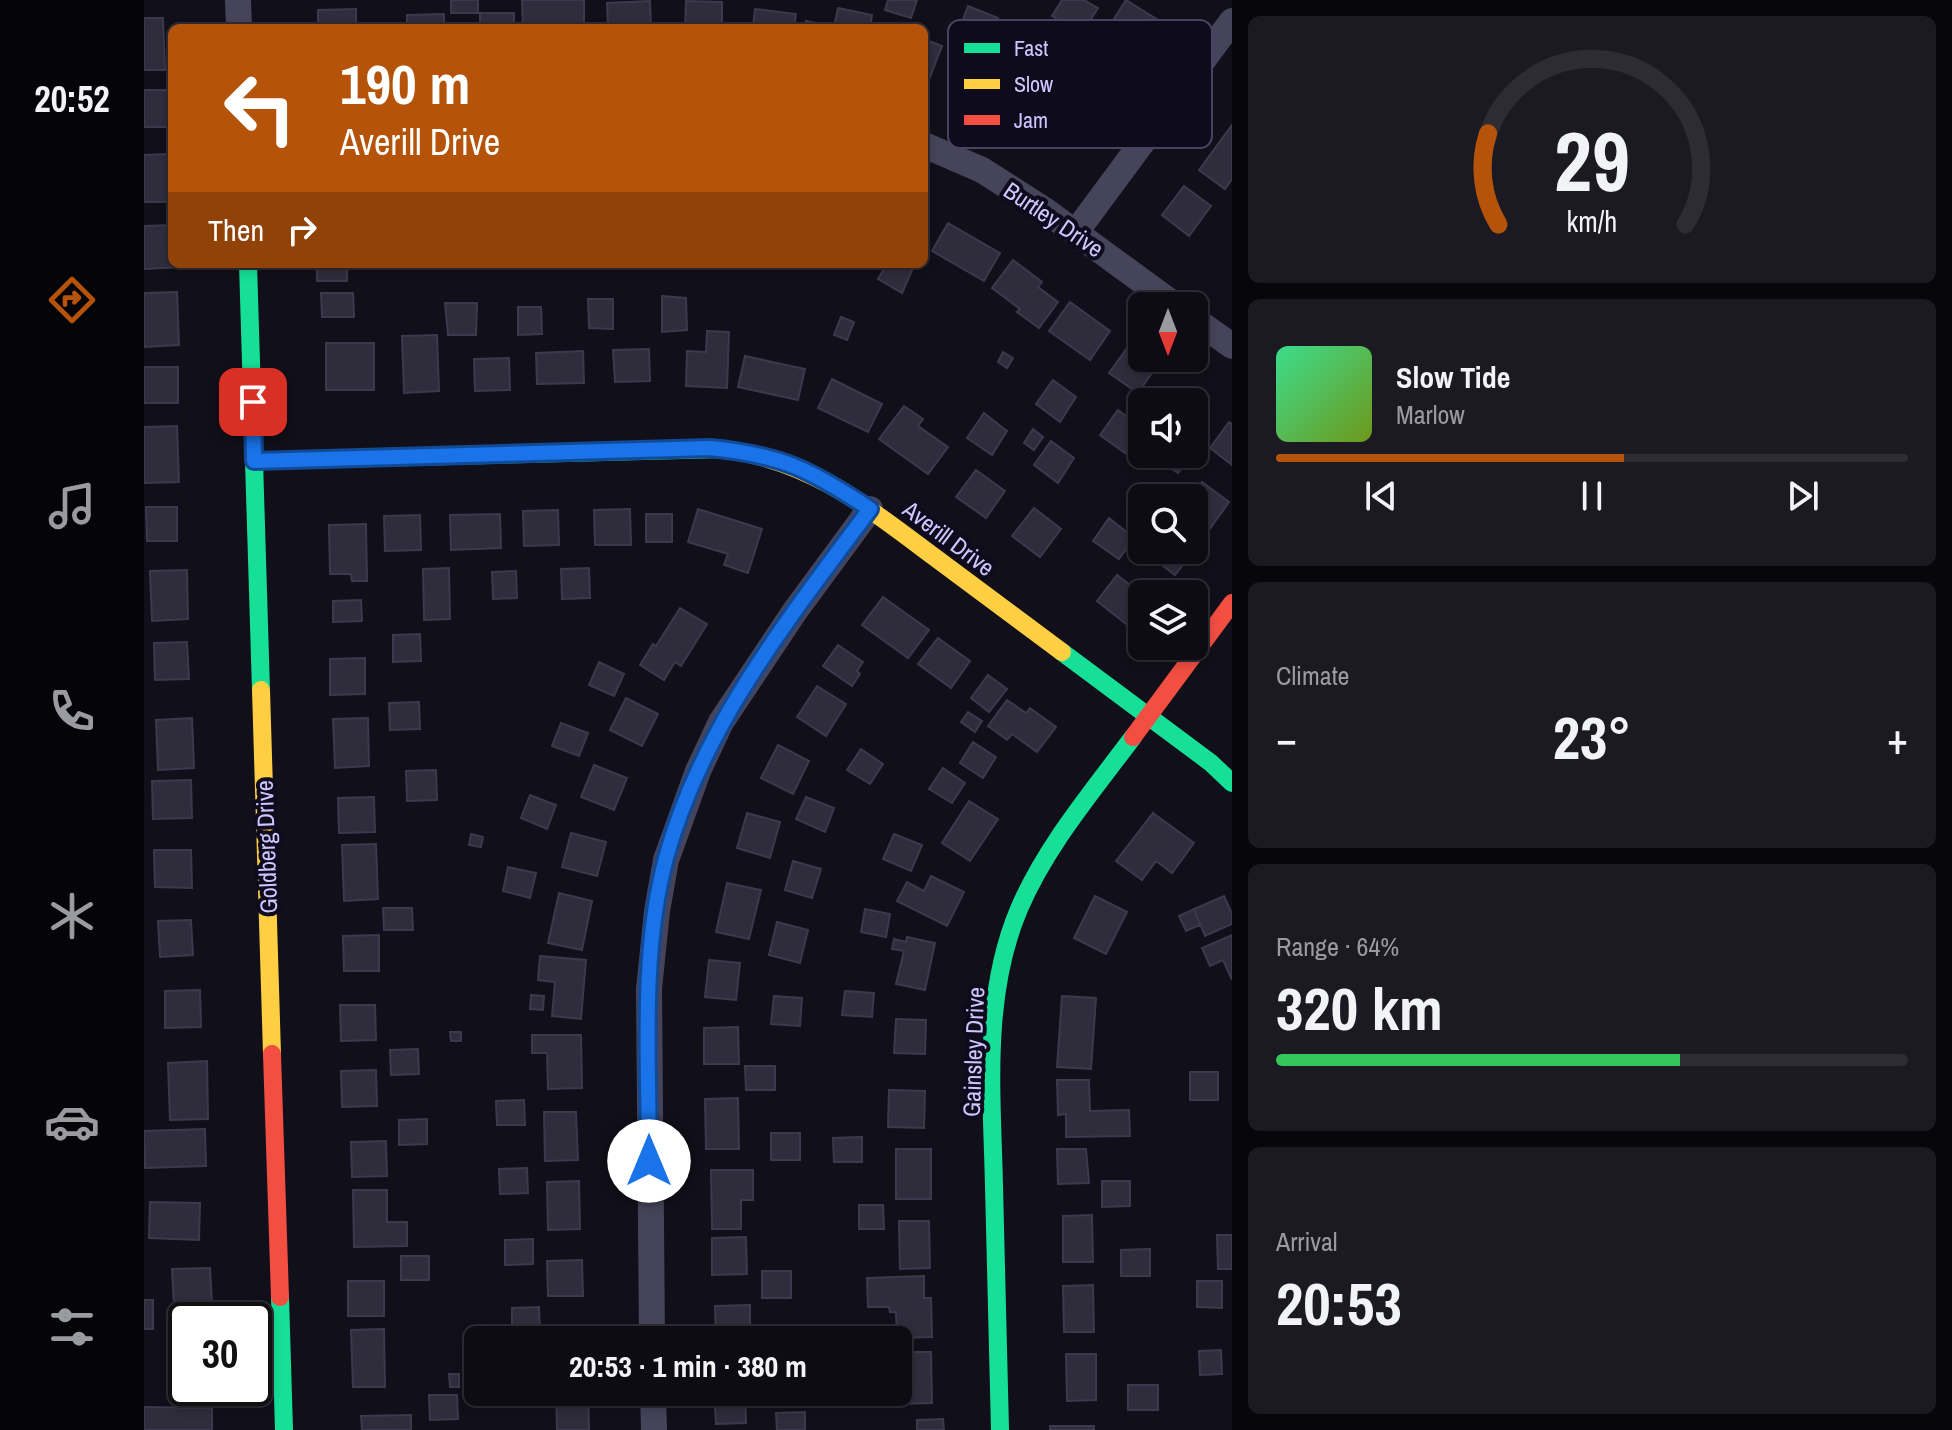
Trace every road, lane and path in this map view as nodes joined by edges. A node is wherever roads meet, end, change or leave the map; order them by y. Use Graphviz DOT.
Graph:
graph roads {
  1 [pos="238,0"];
  2 [pos="1232,21"];
  3 [pos="239,24"];
  4 [pos="1212,48"];
  5 [pos="928,147"];
  6 [pos="1138,148"];
  7 [pos="1076,232"];
  8 [pos="248,268"];
  9 [pos="1157,292"];
  10 [pos="1208,329"];
  11 [pos="1232,346"];
  12 [pos="254,461"];
  13 [pos="870,509"];
  14 [pos="1232,603"];
  15 [pos="1148,716"];
  16 [pos="1232,783"];
  17 [pos="652,1326"];
  18 [pos="653,1406"];
  19 [pos="284,1430"];
  20 [pos="654,1430"];
  21 [pos="1000,1430"];
  1 -- 3 [label="street"];
  2 -- 4 [label="street"];
  5 -- 7 [label="street, Burtley Drive"];
  6 -- 7 [label="street"];
  7 -- 9 [label="street, Burtley Drive"];
  8 -- 12 [label="street, Goldberg Drive"];
  10 -- 11 [label="street"];
  12 -- 13 [label="street, Averill Drive"];
  12 -- 19 [label="street, Goldberg Drive"];
  13 -- 15 [label="street, Averill Drive"];
  13 -- 17 [label="street"];
  14 -- 15 [label="street, Gainsley Drive"];
  15 -- 16 [label="street, Averill Drive"];
  15 -- 21 [label="street, Gainsley Drive"];
  18 -- 20 [label="street"];
}
